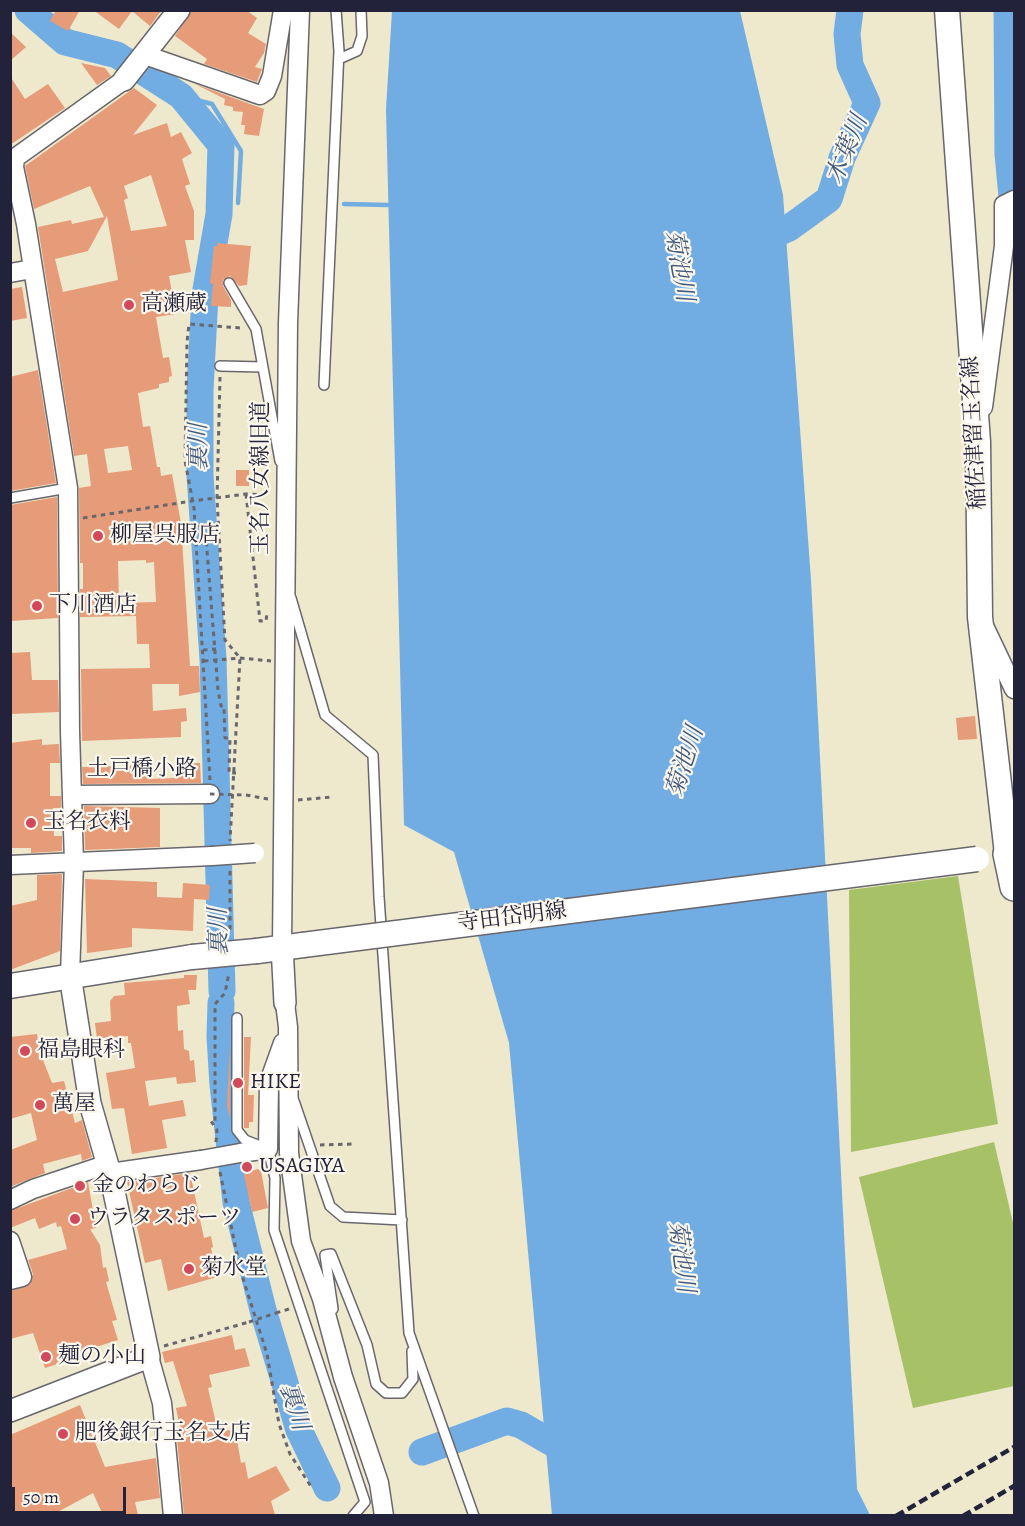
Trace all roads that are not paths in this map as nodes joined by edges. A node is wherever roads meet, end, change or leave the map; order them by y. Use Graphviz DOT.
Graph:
graph roads {
  1 [pos="179,10"];
  2 [pos="283,10"];
  3 [pos="300,10"];
  4 [pos="336,10"];
  5 [pos="361,10"];
  6 [pos="947,10"];
  7 [pos="144,56"];
  8 [pos="339,59"];
  9 [pos="124,80"];
  10 [pos="12,166"];
  11 [pos="1014,200"];
  12 [pos="32,269"];
  13 [pos="10,273"];
  14 [pos="229,283"];
  15 [pos="220,366"];
  16 [pos="263,367"];
  17 [pos="324,385"];
  18 [pos="978,442"];
  19 [pos="68,488"];
  20 [pos="286,496"];
  21 [pos="10,498"];
  22 [pos="285,580"];
  23 [pos="980,617"];
  24 [pos="1014,689"];
  25 [pos="210,794"];
  26 [pos="74,795"];
  27 [pos="282,801"];
  28 [pos="264,853"];
  29 [pos="1011,854"];
  30 [pos="74,863"];
  31 [pos="10,865"];
  32 [pos="1014,887"];
  33 [pos="289,938"];
  34 [pos="70,975"];
  35 [pos="10,986"];
  36 [pos="285,1003"];
  37 [pos="237,1018"];
  38 [pos="288,1028"];
  39 [pos="288,1085"];
  40 [pos="268,1149"];
  41 [pos="109,1169"];
  42 [pos="10,1200"];
  43 [pos="402,1220"];
  44 [pos="10,1241"];
  45 [pos="10,1280"];
  46 [pos="411,1340"];
  47 [pos="149,1357"];
  48 [pos="343,1377"];
  49 [pos="10,1411"];
  50 [pos="173,1515"];
  51 [pos="353,1515"];
  52 [pos="384,1515"];
  53 [pos="474,1515"];
  1 -- 7 [label="street"];
  2 -- 7 [label="street"];
  3 -- 20 [label="street, 玉名八女線旧道"];
  4 -- 8 [label="lane"];
  5 -- 8 [label="lane"];
  6 -- 18 [label="main road, 稲佐津留玉名線"];
  7 -- 9 [label="street"];
  8 -- 17 [label="lane"];
  9 -- 10 [label="street"];
  10 -- 12 [label="street"];
  11 -- 18 [label="street"];
  12 -- 13 [label="street"];
  12 -- 19 [label="street"];
  14 -- 16 [label="lane"];
  15 -- 16 [label="lane"];
  16 -- 20 [label="lane"];
  18 -- 23 [label="main road, 稲佐津留玉名線"];
  19 -- 21 [label="lane"];
  19 -- 26 [label="street"];
  20 -- 22 [label="street, 玉名八女線旧道"];
  22 -- 27 [label="street, 玉名八女線旧道"];
  22 -- 43 [label="lane"];
  23 -- 24 [label="street"];
  23 -- 29 [label="main road, 稲佐津留玉名線"];
  25 -- 26 [label="street, 土戸橋小路"];
  26 -- 30 [label="street"];
  27 -- 28 [label="street"];
  27 -- 33 [label="street, 玉名八女線旧道"];
  28 -- 30 [label="street, bridge"];
  28 -- 33 [label="street"];
  29 -- 32 [label="main road"];
  29 -- 33 [label="main road, 寺田岱明線, bridge"];
  30 -- 31 [label="street"];
  30 -- 34 [label="street"];
  33 -- 34 [label="main road, 寺田岱明線, bridge"];
  33 -- 36 [label="street"];
  34 -- 35 [label="main road, 寺田岱明線"];
  34 -- 41 [label="street"];
  36 -- 38 [label="street"];
  37 -- 40 [label="lane"];
  38 -- 39 [label="street"];
  38 -- 40 [label="street"];
  39 -- 43 [label="lane"];
  39 -- 48 [label="street"];
  40 -- 41 [label="street, bridge"];
  40 -- 51 [label="lane"];
  41 -- 42 [label="street"];
  41 -- 47 [label="street"];
  43 -- 46 [label="lane"];
  44 -- 45 [label="street"];
  46 -- 48 [label="lane"];
  46 -- 53 [label="lane"];
  47 -- 49 [label="street"];
  47 -- 50 [label="street"];
  48 -- 52 [label="street"];
}
